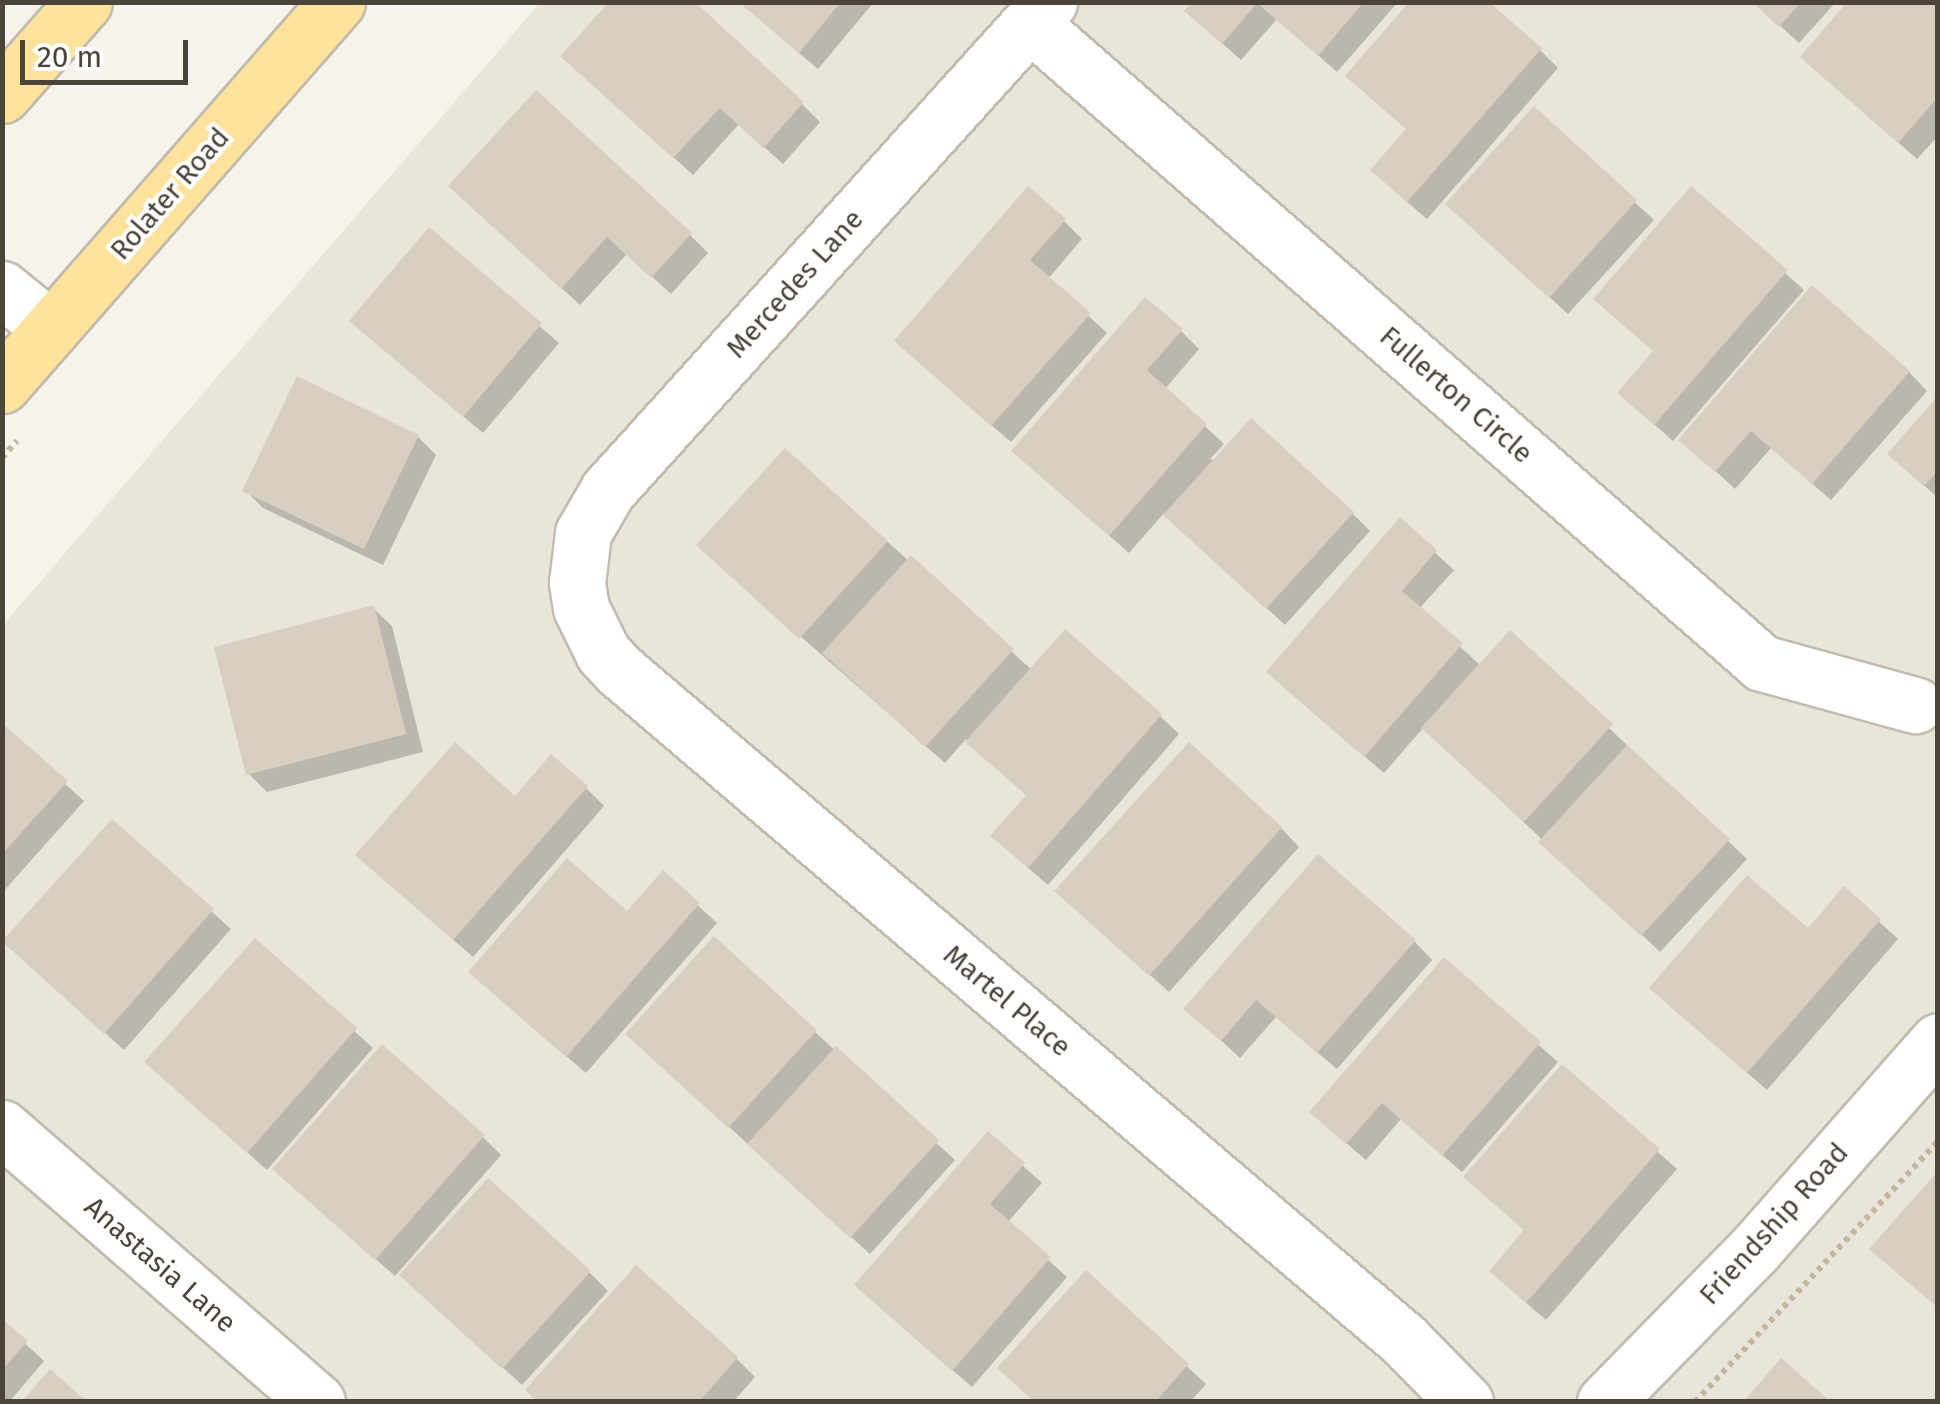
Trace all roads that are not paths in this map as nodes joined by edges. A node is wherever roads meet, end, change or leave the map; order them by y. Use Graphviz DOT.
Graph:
graph roads {
  1 [pos="84,2"];
  2 [pos="337,2"];
  3 [pos="1040,13"];
  4 [pos="2,95"];
  5 [pos="2,289"];
  6 [pos="52,329"];
  7 [pos="2,384"];
  8 [pos="576,583"];
  9 [pos="1915,705"];
  10 [pos="1938,1040"];
  11 [pos="2,1128"];
  12 [pos="317,1402"];
  13 [pos="1465,1402"];
  14 [pos="1605,1402"];
  1 -- 4 [label="main road"];
  2 -- 6 [label="main road, Rolater Road"];
  3 -- 8 [label="street, Mercedes Lane"];
  3 -- 9 [label="street, Fullerton Circle"];
  5 -- 6 [label="street"];
  6 -- 7 [label="main road, Rolater Road"];
  8 -- 13 [label="street, Martel Place"];
  10 -- 14 [label="street, Friendship Road"];
  11 -- 12 [label="street, Anastasia Lane"];
}
